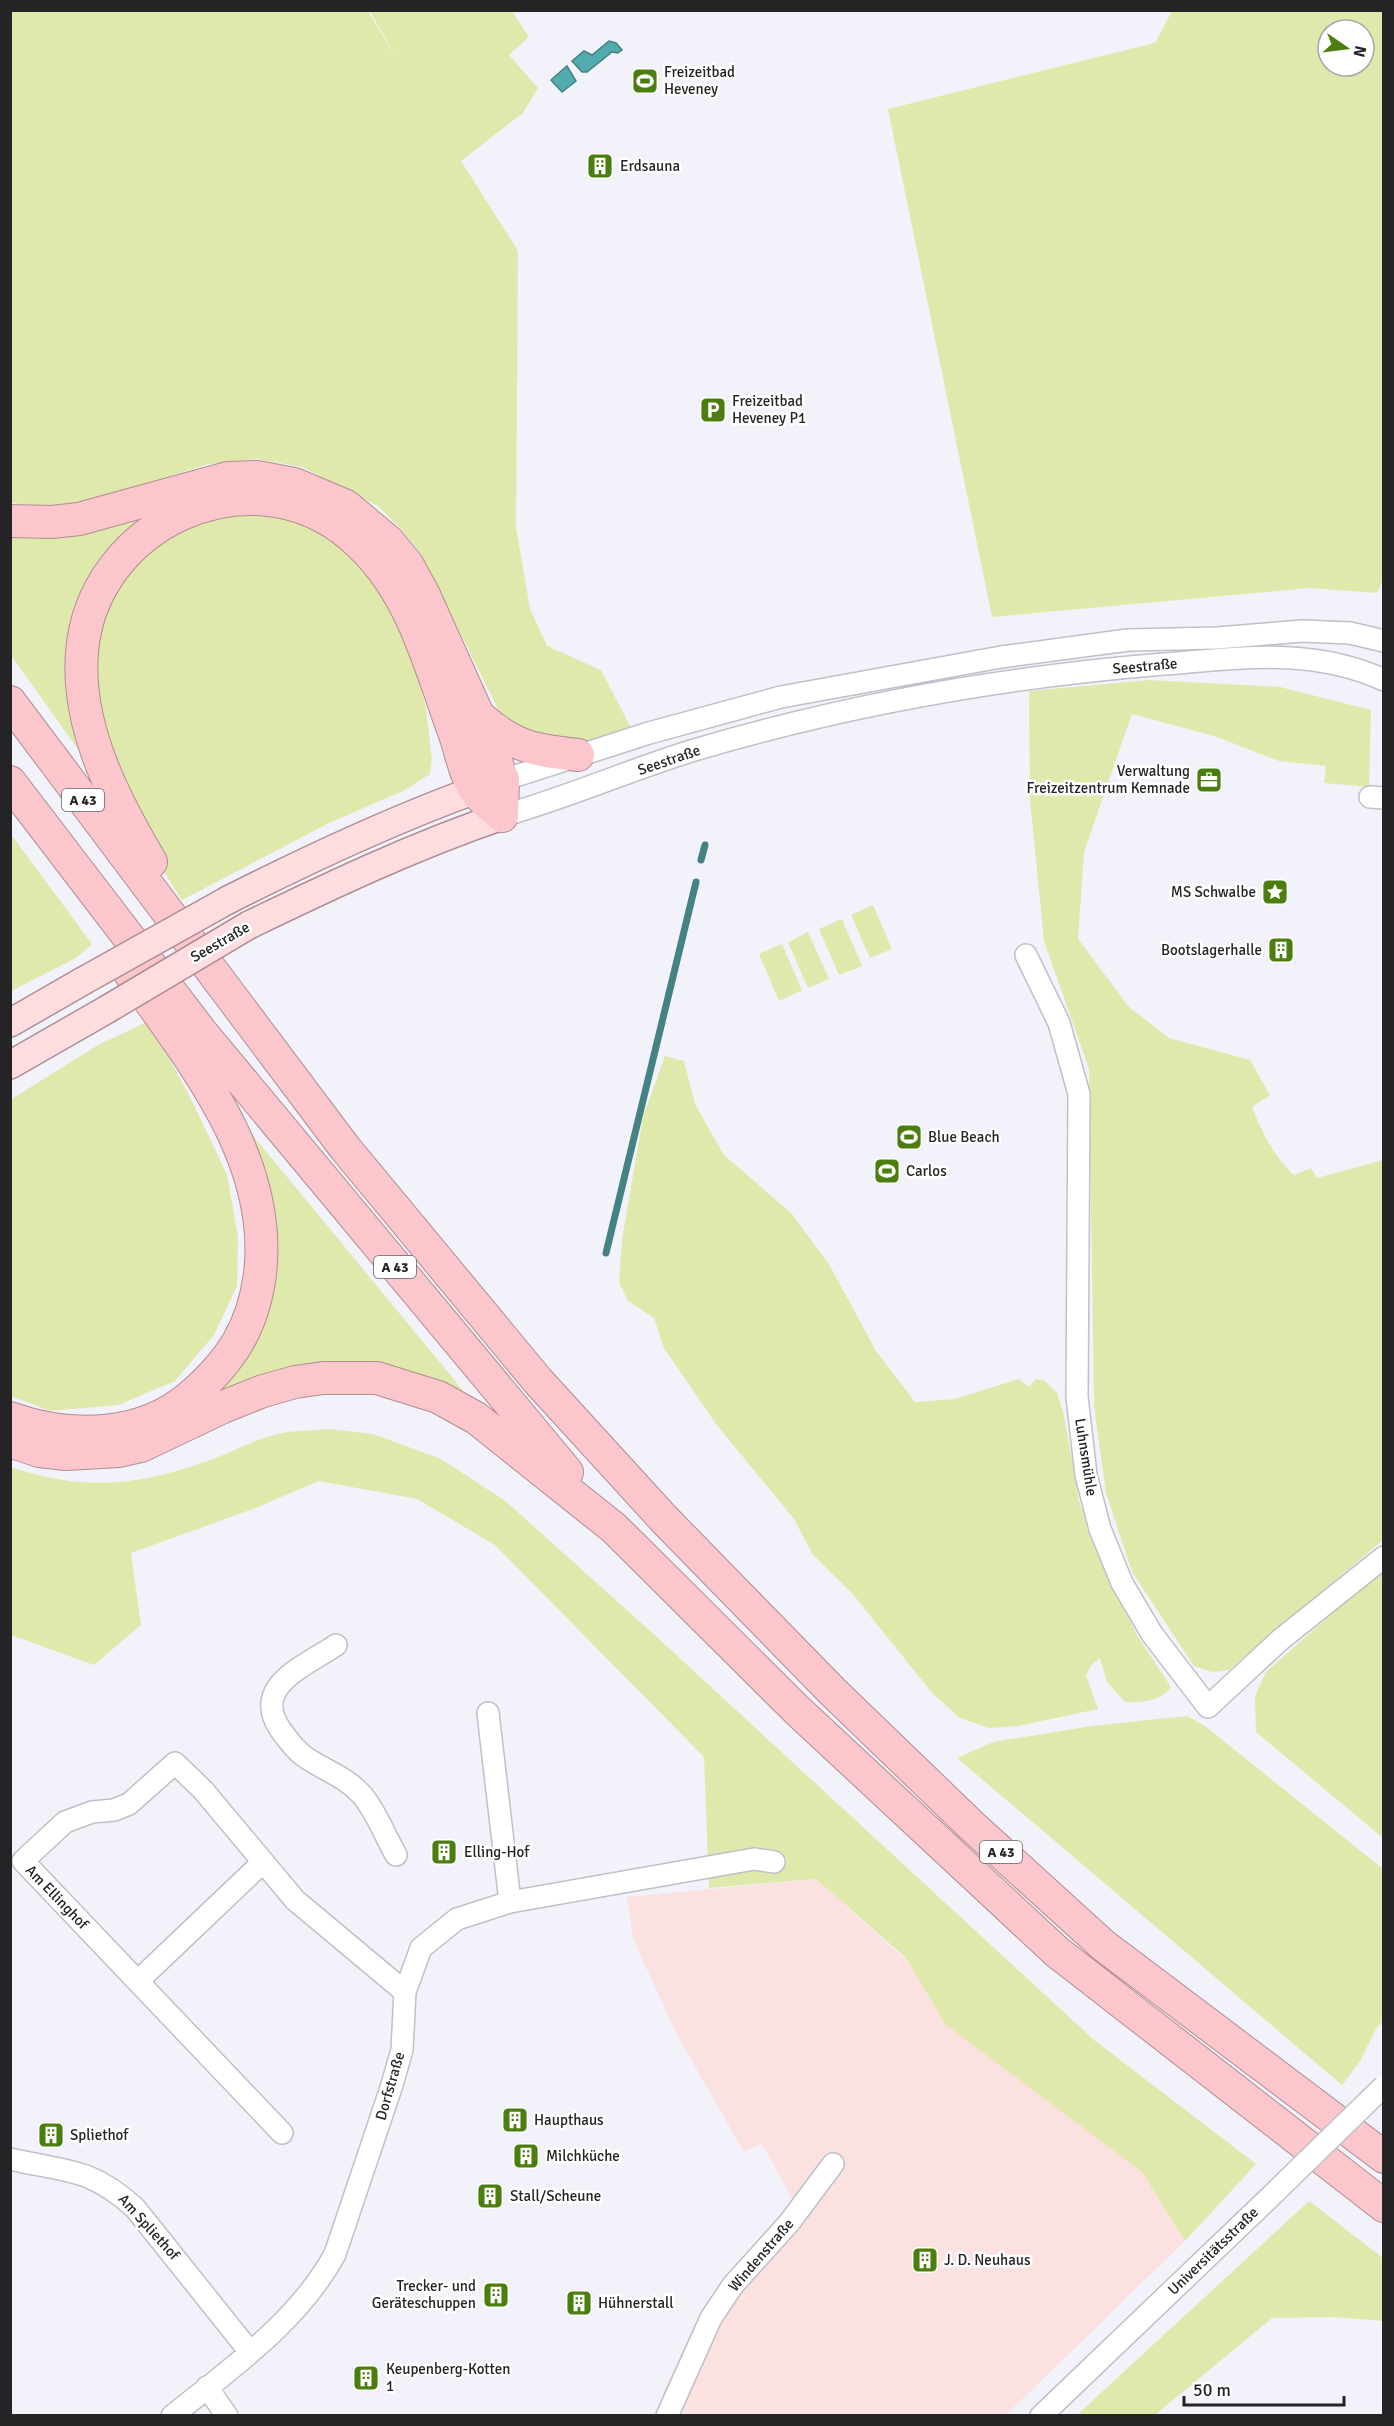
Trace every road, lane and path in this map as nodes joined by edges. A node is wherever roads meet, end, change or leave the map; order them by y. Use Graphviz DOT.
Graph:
graph roads {
  1 [pos="10,521"];
  2 [pos="1383,641"];
  3 [pos="1383,680"];
  4 [pos="10,702"];
  5 [pos="478,715"];
  6 [pos="578,755"];
  7 [pos="12,784"];
  8 [pos="489,785"];
  9 [pos="502,816"];
  10 [pos="1026,955"];
  11 [pos="10,1023"];
  12 [pos="10,1065"];
  13 [pos="284,1069"];
  14 [pos="10,1418"];
  15 [pos="10,1441"];
  16 [pos="614,1528"];
  17 [pos="1383,1557"];
  18 [pos="336,1645"];
  19 [pos="488,1713"];
  20 [pos="396,1855"];
  21 [pos="774,1862"];
  22 [pos="262,1863"];
  23 [pos="510,1902"];
  24 [pos="138,1981"];
  25 [pos="405,1992"];
  26 [pos="1383,2086"];
  27 [pos="282,2133"];
  28 [pos="1383,2157"];
  29 [pos="10,2159"];
  30 [pos="833,2164"];
  31 [pos="1383,2206"];
  32 [pos="250,2352"];
  33 [pos="207,2387"];
  34 [pos="172,2415"];
  35 [pos="227,2415"];
  36 [pos="667,2415"];
  37 [pos="1041,2415"];
  1 -- 5 [label="highway"];
  2 -- 6 [label="street, Seestraße"];
  3 -- 9 [label="street, Seestraße"];
  4 -- 13 [label="highway, A 43"];
  5 -- 6 [label="highway"];
  5 -- 8 [label="highway"];
  6 -- 8 [label="street, Seestraße"];
  7 -- 14 [label="highway"];
  7 -- 16 [label="highway, A 43"];
  8 -- 9 [label="highway"];
  8 -- 11 [label="main road, Seestraße, bridge"];
  8 -- 13 [label="highway"];
  9 -- 12 [label="main road, Seestraße, bridge"];
  10 -- 17 [label="street, Luhnsmühle"];
  13 -- 28 [label="highway, A 43"];
  15 -- 16 [label="highway"];
  16 -- 31 [label="highway, A 43"];
  18 -- 20 [label="street"];
  19 -- 23 [label="street"];
  21 -- 23 [label="street"];
  22 -- 24 [label="street"];
  22 -- 24 [label="street, Am Ellinghof"];
  22 -- 25 [label="street, Am Ellinghof"];
  23 -- 25 [label="street, Dorfstraße"];
  24 -- 27 [label="street, Am Ellinghof"];
  25 -- 32 [label="street, Dorfstraße"];
  26 -- 37 [label="street, Universitätsstraße, bridge"];
  29 -- 32 [label="street, Am Spliethof"];
  30 -- 36 [label="street, Windenstraße"];
  32 -- 33 [label="street, Dorfstraße"];
  33 -- 34 [label="street, Dorfstraße"];
  33 -- 35 [label="street"];
}
